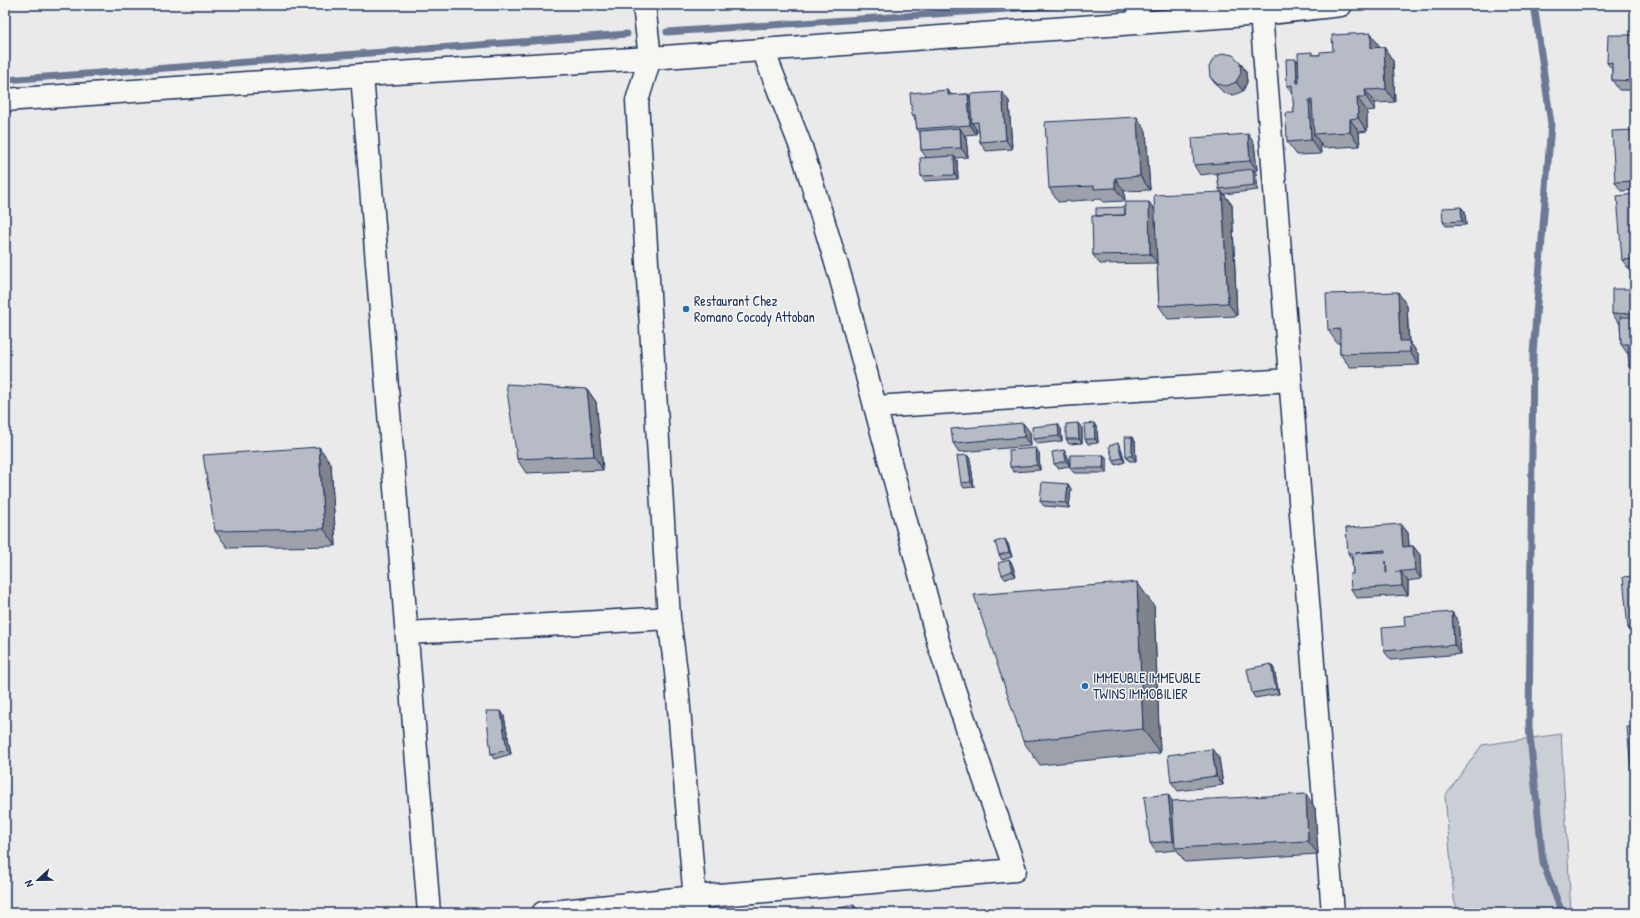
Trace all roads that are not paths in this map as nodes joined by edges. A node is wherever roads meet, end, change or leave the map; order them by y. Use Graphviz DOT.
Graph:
graph roads {
  1 [pos="644,5"];
  2 [pos="1341,5"];
  3 [pos="1139,14"];
  4 [pos="1261,14"];
  5 [pos="763,50"];
  6 [pos="650,58"];
  7 [pos="362,76"];
  8 [pos="5,100"];
  9 [pos="1290,380"];
  10 [pos="875,407"];
  11 [pos="669,618"];
  12 [pos="407,633"];
  13 [pos="695,905"];
  14 [pos="429,913"];
  15 [pos="543,913"];
  16 [pos="1333,913"];
  1 -- 6 [label="street"];
  2 -- 4 [label="street"];
  3 -- 4 [label="street"];
  3 -- 5 [label="street"];
  4 -- 9 [label="street"];
  5 -- 6 [label="street"];
  5 -- 10 [label="street"];
  6 -- 7 [label="street"];
  6 -- 11 [label="street"];
  7 -- 8 [label="street"];
  7 -- 12 [label="street"];
  9 -- 10 [label="street"];
  9 -- 16 [label="street"];
  10 -- 13 [label="street"];
  11 -- 12 [label="street"];
  11 -- 13 [label="street"];
  12 -- 14 [label="street"];
  13 -- 15 [label="street"];
}
